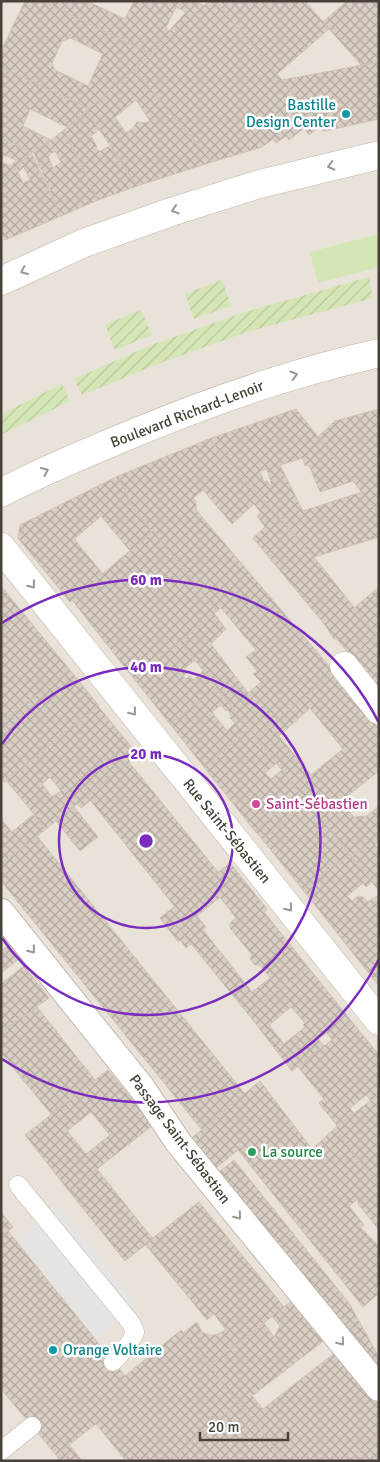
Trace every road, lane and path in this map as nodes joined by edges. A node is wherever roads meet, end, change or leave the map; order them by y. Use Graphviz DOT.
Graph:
graph roads {
  1 [pos="379,155"];
  2 [pos="1,281"];
  3 [pos="379,353"];
  4 [pos="1,493"];
  5 [pos="1,547"];
  6 [pos="344,666"];
  7 [pos="379,710"];
  8 [pos="1,912"];
  9 [pos="379,1021"];
  10 [pos="18,1185"];
  11 [pos="113,1362"];
  12 [pos="379,1388"];
  13 [pos="32,1426"];
  14 [pos="1,1451"];
  1 -- 2 [label="street, one-way"];
  4 -- 3 [label="street, Boulevard Richard-Lenoir, one-way"];
  5 -- 9 [label="street, Rue Saint-Sébastien, one-way"];
  6 -- 7 [label="street"];
  8 -- 12 [label="street, Passage Saint-Sébastien, one-way"];
  10 -- 11 [label="lane"];
  13 -- 14 [label="lane"];
}
